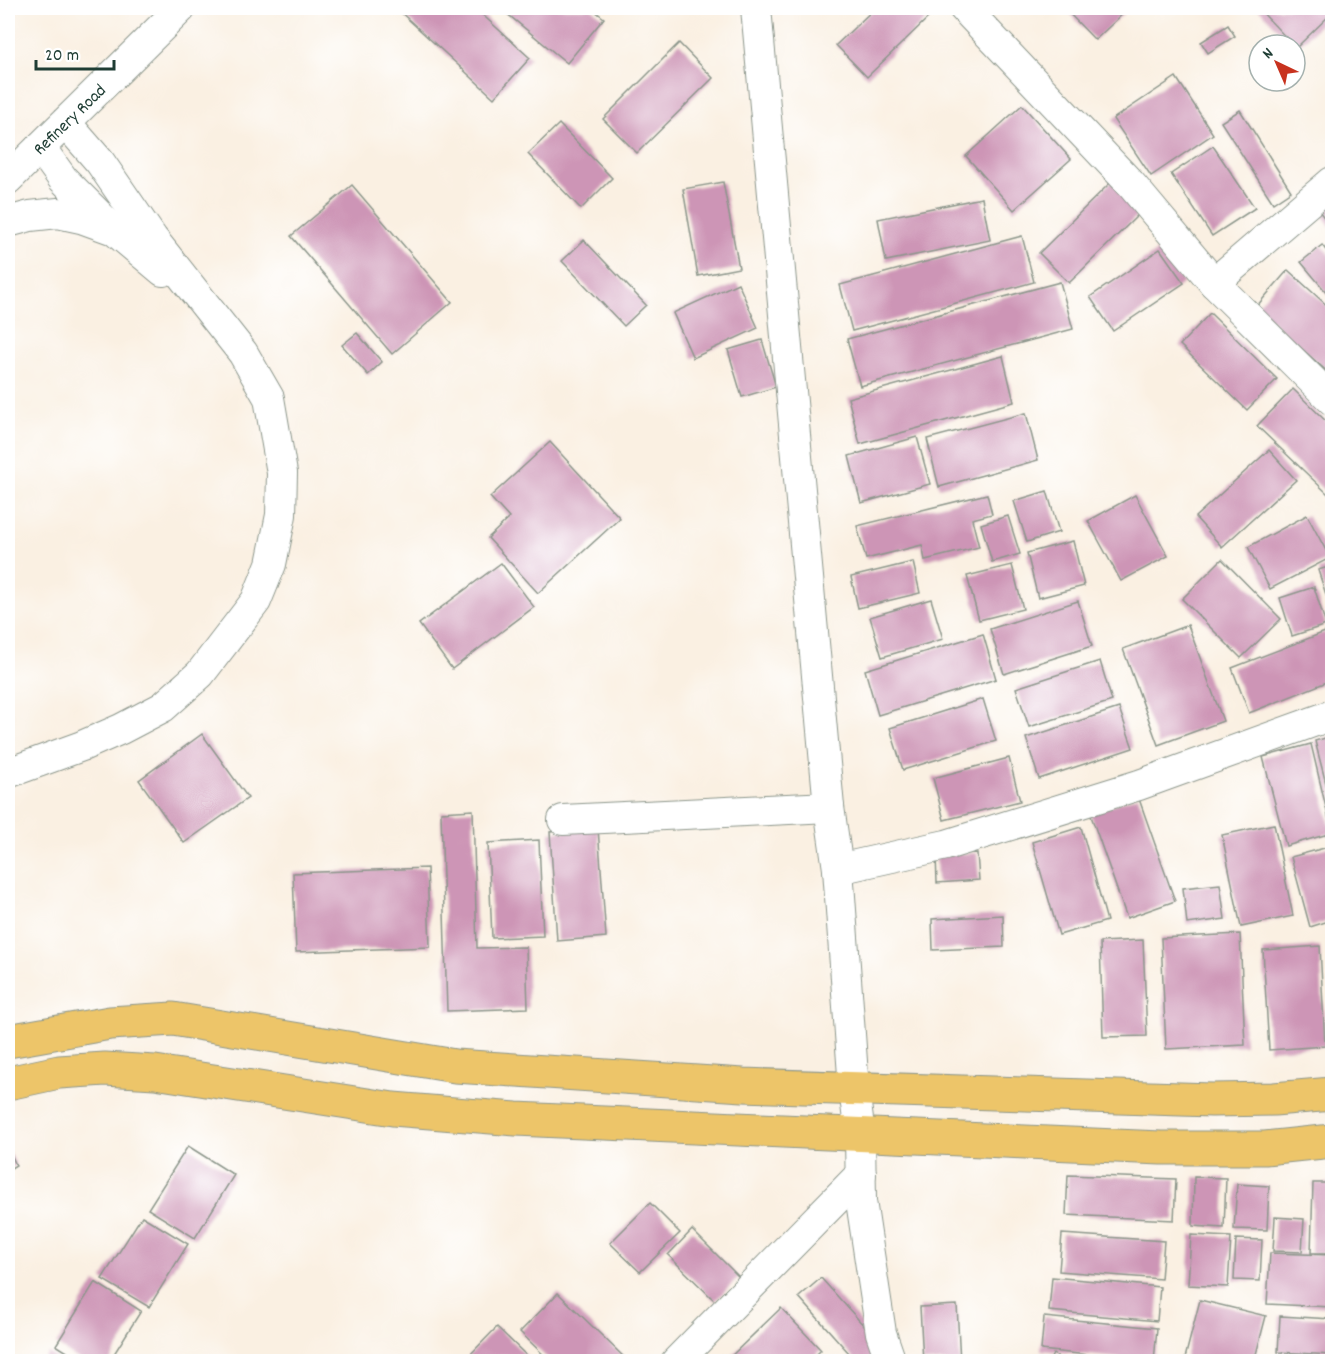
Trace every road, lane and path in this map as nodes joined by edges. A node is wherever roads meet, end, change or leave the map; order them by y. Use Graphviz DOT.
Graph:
graph roads {
  1 [pos="181,8"];
  2 [pos="756,8"];
  3 [pos="964,8"];
  4 [pos="66,123"];
  5 [pos="40,147"];
  6 [pos="8,179"];
  7 [pos="1332,182"];
  8 [pos="8,222"];
  9 [pos="114,230"];
  10 [pos="1214,283"];
  11 [pos="204,306"];
  12 [pos="1332,400"];
  13 [pos="1332,715"];
  14 [pos="8,773"];
  15 [pos="829,807"];
  16 [pos="563,820"];
  17 [pos="838,869"];
  18 [pos="8,1041"];
  19 [pos="8,1083"];
  20 [pos="854,1089"];
  21 [pos="1332,1094"];
  22 [pos="860,1135"];
  23 [pos="1332,1141"];
  24 [pos="861,1174"];
  25 [pos="676,1362"];
  26 [pos="891,1362"];
  1 -- 4 [label="street, Refinery Road"];
  2 -- 15 [label="street"];
  3 -- 10 [label="street"];
  4 -- 5 [label="street, Refinery Road"];
  4 -- 11 [label="street"];
  5 -- 6 [label="street, Refinery Road"];
  5 -- 9 [label="street"];
  7 -- 10 [label="street"];
  8 -- 9 [label="street"];
  9 -- 11 [label="street"];
  10 -- 12 [label="street"];
  11 -- 14 [label="street"];
  13 -- 17 [label="street"];
  15 -- 16 [label="street"];
  15 -- 17 [label="street"];
  17 -- 20 [label="street"];
  18 -- 20 [label="main road"];
  19 -- 22 [label="main road"];
  20 -- 21 [label="main road"];
  20 -- 22 [label="street"];
  22 -- 23 [label="main road"];
  22 -- 24 [label="street"];
  24 -- 25 [label="street"];
  24 -- 26 [label="street"];
}
